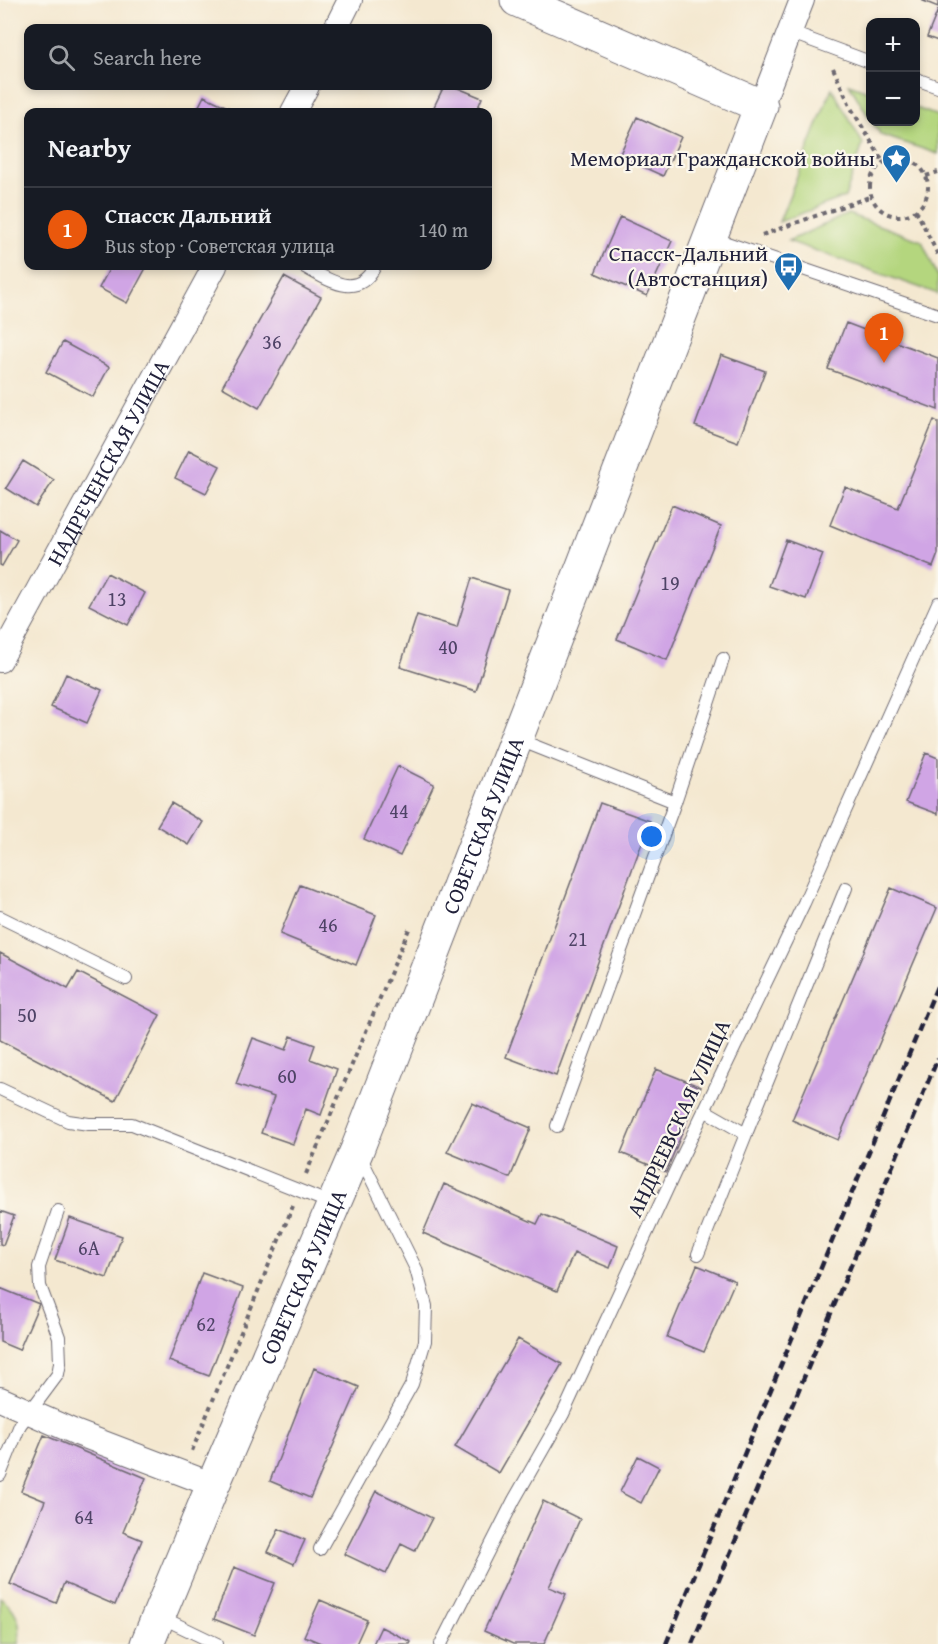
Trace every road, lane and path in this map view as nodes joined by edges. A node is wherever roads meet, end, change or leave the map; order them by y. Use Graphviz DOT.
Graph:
graph roads {
  1 [pos="350,0"];
  2 [pos="517,0"];
  3 [pos="802,0"];
  4 [pos="338,24"];
  5 [pos="789,32"];
  6 [pos="822,44"];
  7 [pos="866,60"];
  8 [pos="920,81"];
  9 [pos="938,87"];
  10 [pos="305,90"];
  11 [pos="761,106"];
  12 [pos="295,108"];
  13 [pos="884,162"];
  14 [pos="938,172"];
  15 [pos="926,176"];
  16 [pos="872,196"];
  17 [pos="916,210"];
  18 [pos="721,242"];
  19 [pos="938,255"];
  20 [pos="212,270"];
  21 [pos="310,270"];
  22 [pos="373,270"];
  23 [pos="938,315"];
  24 [pos="938,603"];
  25 [pos="723,659"];
  26 [pos="0,660"];
  27 [pos="516,739"];
  28 [pos="675,802"];
  29 [pos="846,888"];
  30 [pos="0,916"];
  31 [pos="126,979"];
  32 [pos="0,1089"];
  33 [pos="704,1110"];
  34 [pos="557,1126"];
  35 [pos="746,1134"];
  36 [pos="357,1150"];
  37 [pos="333,1204"];
  38 [pos="58,1211"];
  39 [pos="698,1254"];
  40 [pos="0,1399"];
  41 [pos="29,1412"];
  42 [pos="0,1475"];
  43 [pos="213,1485"];
  44 [pos="320,1549"];
  45 [pos="153,1630"];
  46 [pos="217,1644"];
  47 [pos="441,1644"];
  1 -- 4 [label="street"];
  2 -- 11 [label="main road"];
  3 -- 5 [label="street, СОВЕТСКАЯ УЛИЦА"];
  5 -- 6 [label="lane"];
  5 -- 11 [label="street, СОВЕТСКАЯ УЛИЦА"];
  6 -- 7 [label="lane"];
  6 -- 13 [label="path"];
  8 -- 9 [label="lane"];
  10 -- 12 [label="street"];
  11 -- 18 [label="main road, СОВЕТСКАЯ УЛИЦА"];
  13 -- 15 [label="path"];
  13 -- 16 [label="path"];
  14 -- 15 [label="path"];
  15 -- 17 [label="path"];
  16 -- 17 [label="path"];
  16 -- 18 [label="path"];
  17 -- 19 [label="path"];
  18 -- 23 [label="lane"];
  18 -- 27 [label="main road, СОВЕТСКАЯ УЛИЦА"];
  20 -- 26 [label="street, НАДРЕЧЕНСКАЯ УЛИЦА"];
  21 -- 22 [label="lane"];
  24 -- 33 [label="lane, АНДРЕЕВСКАЯ УЛИЦА"];
  25 -- 28 [label="lane"];
  27 -- 28 [label="lane"];
  27 -- 36 [label="main road, СОВЕТСКАЯ УЛИЦА"];
  28 -- 34 [label="lane"];
  29 -- 35 [label="lane"];
  30 -- 31 [label="lane"];
  32 -- 37 [label="lane"];
  33 -- 35 [label="lane"];
  33 -- 47 [label="lane, АНДРЕЕВСКАЯ УЛИЦА"];
  35 -- 39 [label="lane"];
  36 -- 37 [label="main road, СОВЕТСКАЯ УЛИЦА"];
  36 -- 44 [label="lane"];
  37 -- 43 [label="main road, СОВЕТСКАЯ УЛИЦА"];
  38 -- 41 [label="lane"];
  40 -- 41 [label="street"];
  41 -- 42 [label="lane"];
  41 -- 43 [label="street"];
  43 -- 45 [label="main road, СОВЕТСКАЯ УЛИЦА"];
  45 -- 46 [label="lane"];
}
